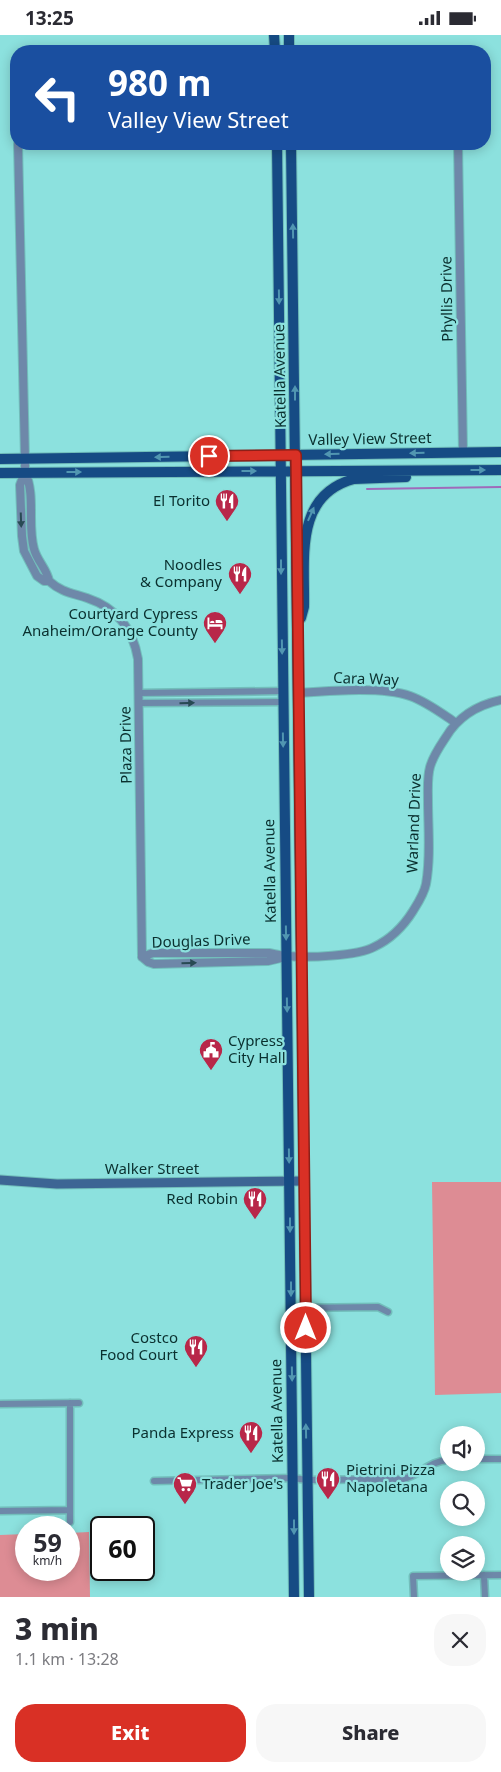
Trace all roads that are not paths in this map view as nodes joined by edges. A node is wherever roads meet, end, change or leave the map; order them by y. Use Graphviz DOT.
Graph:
graph roads {
  1 [pos="18,150"];
  2 [pos="277,150"];
  3 [pos="292,150"];
  4 [pos="458,150"];
  5 [pos="501,452"];
  6 [pos="463,453"];
  7 [pos="281,455"];
  8 [pos="296,455"];
  9 [pos="0,459"];
  10 [pos="25,459"];
  11 [pos="456,470"];
  12 [pos="501,470"];
  13 [pos="281,471"];
  14 [pos="296,471"];
  15 [pos="25,472"];
  16 [pos="0,473"];
  17 [pos="297,631"];
  18 [pos="282,671"];
  19 [pos="139,693"];
  20 [pos="298,693"];
  21 [pos="283,697"];
  22 [pos="501,700"];
  23 [pos="139,703"];
  24 [pos="298,708"];
  25 [pos="456,723"];
  26 [pos="286,956"];
  27 [pos="301,956"];
  28 [pos="142,957"];
  29 [pos="0,1179"];
  30 [pos="290,1181"];
  31 [pos="304,1181"];
  32 [pos="291,1308"];
  33 [pos="305,1308"];
  34 [pos="388,1312"];
  35 [pos="70,1403"];
  36 [pos="79,1403"];
  37 [pos="0,1404"];
  38 [pos="485,1459"];
  39 [pos="501,1459"];
  40 [pos="440,1461"];
  41 [pos="293,1478"];
  42 [pos="307,1480"];
  43 [pos="154,1481"];
  44 [pos="70,1510"];
  45 [pos="0,1511"];
  46 [pos="70,1516"];
  47 [pos="485,1575"];
  48 [pos="501,1575"];
  49 [pos="440,1576"];
  50 [pos="484,1581"];
  51 [pos="294,1597"];
  52 [pos="309,1597"];
  53 [pos="414,1597"];
  54 [pos="485,1597"];
  1 -- 10 [label="street, Plaza Drive"];
  2 -- 7 [label="main road, Katella Avenue, one-way"];
  8 -- 3 [label="main road, Katella Avenue, one-way"];
  4 -- 6 [label="street, Phyllis Drive"];
  5 -- 6 [label="main road, Valley View Street"];
  6 -- 8 [label="main road, Valley View Street, one-way"];
  7 -- 8 [label="main road, Valley View Street"];
  7 -- 10 [label="main road, Valley View Street, one-way"];
  7 -- 13 [label="main road, Katella Avenue"];
  8 -- 14 [label="main road, Katella Avenue"];
  9 -- 10 [label="main road, Valley View Street"];
  10 -- 15 [label="street, Plaza Drive"];
  11 -- 12 [label="main road, one-way"];
  11 -- 14 [label="main road"];
  17 -- 11 [label="main road, one-way"];
  13 -- 14 [label="main road"];
  15 -- 13 [label="main road, one-way"];
  13 -- 18 [label="main road, Katella Avenue, one-way"];
  14 -- 17 [label="main road, Katella Avenue"];
  15 -- 16 [label="main road"];
  15 -- 19 [label="street, Plaza Drive"];
  17 -- 20 [label="main road, Katella Avenue"];
  18 -- 20 [label="main road"];
  18 -- 21 [label="main road, Katella Avenue"];
  19 -- 21 [label="street"];
  19 -- 23 [label="street, Plaza Drive"];
  20 -- 24 [label="main road, Katella Avenue"];
  20 -- 25 [label="street, Cara Way"];
  23 -- 21 [label="street, one-way"];
  21 -- 24 [label="main road"];
  21 -- 26 [label="main road, Katella Avenue, one-way"];
  22 -- 25 [label="street, Warland Drive"];
  23 -- 28 [label="street, Plaza Drive"];
  24 -- 27 [label="main road, Katella Avenue"];
  25 -- 27 [label="street, Warland Drive"];
  26 -- 27 [label="street, Douglas Drive"];
  26 -- 28 [label="street, Douglas Drive"];
  26 -- 30 [label="main road, Katella Avenue, one-way"];
  27 -- 31 [label="main road, Katella Avenue"];
  29 -- 30 [label="main road, Walker Street"];
  30 -- 31 [label="main road, Walker Street"];
  30 -- 32 [label="main road, Katella Avenue, one-way"];
  31 -- 33 [label="main road, Katella Avenue"];
  32 -- 33 [label="street"];
  32 -- 41 [label="main road, Katella Avenue, one-way"];
  33 -- 34 [label="street"];
  42 -- 33 [label="main road, Katella Avenue, one-way"];
  35 -- 36 [label="street"];
  35 -- 37 [label="street"];
  35 -- 44 [label="street"];
  38 -- 39 [label="street"];
  40 -- 42 [label="street"];
  41 -- 42 [label="street"];
  41 -- 43 [label="street"];
  41 -- 51 [label="main road, Katella Avenue, one-way"];
  42 -- 52 [label="main road, Katella Avenue"];
  44 -- 45 [label="street"];
  44 -- 46 [label="street"];
  47 -- 48 [label="street"];
  49 -- 53 [label="street"];
  50 -- 54 [label="street"];
}
